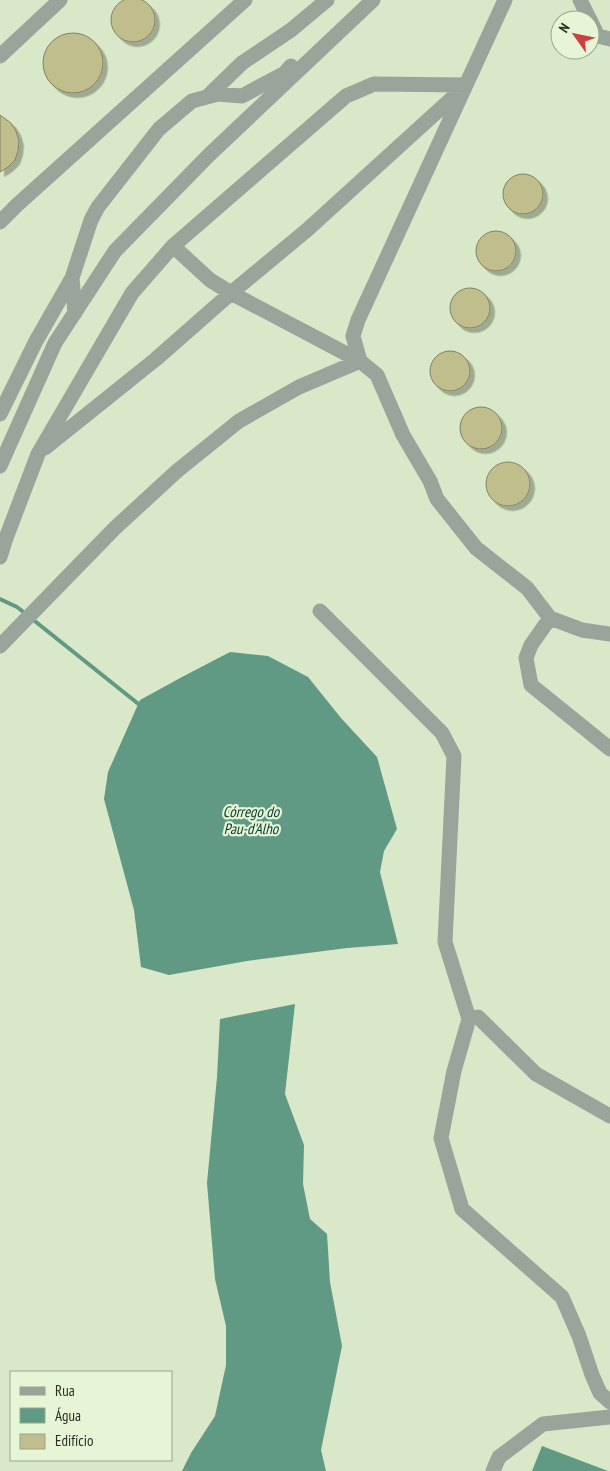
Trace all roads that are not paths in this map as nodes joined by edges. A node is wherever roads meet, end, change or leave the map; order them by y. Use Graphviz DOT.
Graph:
graph roads {
  1 [pos="60,0"];
  2 [pos="245,0"];
  3 [pos="327,0"];
  4 [pos="358,0"];
  5 [pos="374,0"];
  6 [pos="505,0"];
  7 [pos="0,56"];
  8 [pos="466,85"];
  9 [pos="242,96"];
  10 [pos="206,97"];
  11 [pos="251,116"];
  12 [pos="0,222"];
  13 [pos="173,246"];
  14 [pos="72,278"];
  15 [pos="231,294"];
  16 [pos="75,313"];
  17 [pos="360,361"];
  18 [pos="0,414"];
  19 [pos="38,454"];
  20 [pos="0,466"];
  21 [pos="0,557"];
  22 [pos="320,611"];
  23 [pos="550,618"];
  24 [pos="610,634"];
  25 [pos="0,646"];
  26 [pos="610,749"];
  27 [pos="469,1019"];
  28 [pos="610,1116"];
  29 [pos="610,1402"];
  30 [pos="610,1417"];
  31 [pos="493,1471"];
  1 -- 7 [label="lane"];
  2 -- 12 [label="lane"];
  3 -- 10 [label="lane"];
  4 -- 9 [label="lane"];
  5 -- 11 [label="lane"];
  6 -- 8 [label="lane"];
  8 -- 13 [label="lane"];
  8 -- 15 [label="lane"];
  8 -- 17 [label="lane"];
  9 -- 10 [label="lane"];
  9 -- 11 [label="lane"];
  10 -- 14 [label="lane"];
  11 -- 16 [label="lane"];
  13 -- 15 [label="lane"];
  13 -- 19 [label="lane"];
  14 -- 16 [label="lane"];
  14 -- 18 [label="lane"];
  15 -- 17 [label="lane"];
  15 -- 19 [label="lane"];
  16 -- 20 [label="lane"];
  17 -- 23 [label="lane"];
  17 -- 25 [label="lane"];
  19 -- 21 [label="lane"];
  22 -- 27 [label="lane"];
  23 -- 24 [label="lane"];
  23 -- 26 [label="lane"];
  27 -- 28 [label="lane"];
  27 -- 29 [label="lane"];
  30 -- 31 [label="lane"];
}
